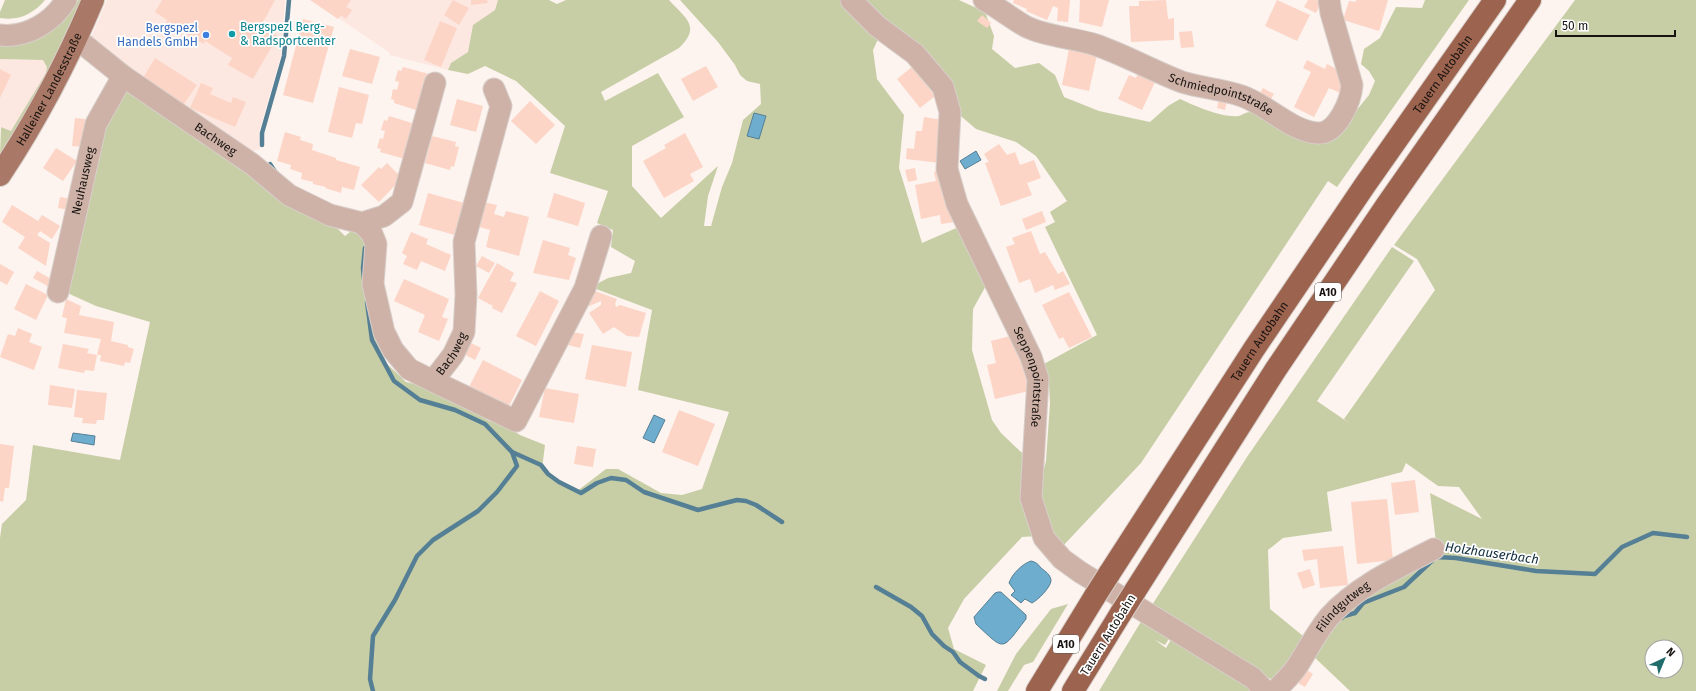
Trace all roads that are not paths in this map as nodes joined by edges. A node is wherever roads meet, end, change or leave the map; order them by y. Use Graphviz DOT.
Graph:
graph roads {
  1 [pos="66,0"];
  2 [pos="93,0"];
  3 [pos="851,0"];
  4 [pos="984,0"];
  5 [pos="1329,0"];
  6 [pos="1495,0"];
  7 [pos="1530,0"];
  8 [pos="0,35"];
  9 [pos="77,39"];
  10 [pos="123,76"];
  11 [pos="434,83"];
  12 [pos="494,89"];
  13 [pos="0,175"];
  14 [pos="362,224"];
  15 [pos="601,236"];
  16 [pos="58,292"];
  17 [pos="433,381"];
  18 [pos="1434,549"];
  19 [pos="1037,691"];
  20 [pos="1073,691"];
  21 [pos="1265,691"];
  22 [pos="1275,691"];
  1 -- 8 [label="street"];
  2 -- 9 [label="main road, Halleiner Landesstraße"];
  3 -- 21 [label="street, Seppenpointstraße"];
  4 -- 5 [label="street, Schmiedpointstraße"];
  6 -- 19 [label="highway, Tauern Autobahn / A10, bridge"];
  7 -- 20 [label="highway, Tauern Autobahn / A10, bridge"];
  9 -- 10 [label="street, Bachweg"];
  9 -- 13 [label="main road, Halleiner Landesstraße"];
  10 -- 14 [label="street, Bachweg"];
  10 -- 16 [label="street, Neuhausweg"];
  11 -- 14 [label="street"];
  12 -- 17 [label="street, Bachweg"];
  14 -- 17 [label="street, Bachweg"];
  15 -- 17 [label="street, Bachweg"];
  18 -- 22 [label="street, Filindgutweg"];
}
